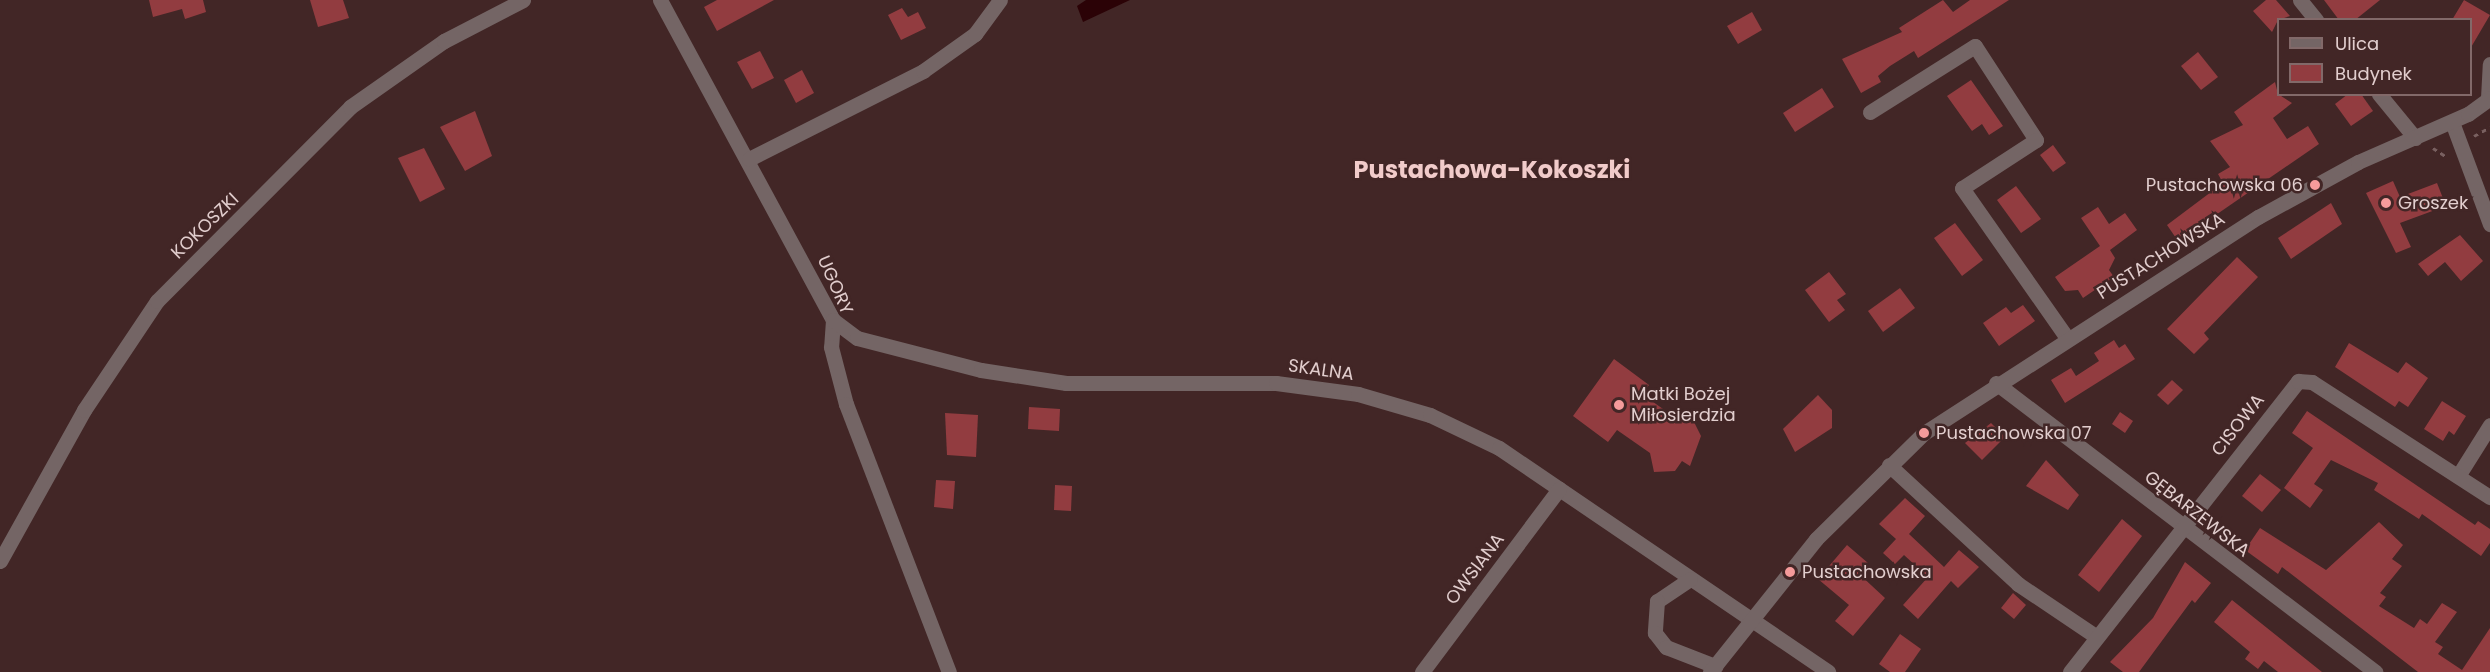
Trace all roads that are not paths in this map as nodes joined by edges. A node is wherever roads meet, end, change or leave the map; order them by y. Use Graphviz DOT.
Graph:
graph roads {
  1 [pos="524,0"];
  2 [pos="660,0"];
  3 [pos="1000,0"];
  4 [pos="2300,0"];
  5 [pos="2314,18"];
  6 [pos="2490,64"];
  7 [pos="2381,96"];
  8 [pos="2489,98"];
  9 [pos="1870,112"];
  10 [pos="2452,122"];
  11 [pos="2415,138"];
  12 [pos="749,159"];
  13 [pos="2490,224"];
  14 [pos="833,320"];
  15 [pos="2067,338"];
  16 [pos="1996,383"];
  17 [pos="2490,424"];
  18 [pos="1889,465"];
  19 [pos="2458,476"];
  20 [pos="1559,489"];
  21 [pos="2490,497"];
  22 [pos="2183,527"];
  23 [pos="0,561"];
  24 [pos="1690,579"];
  25 [pos="1750,622"];
  26 [pos="2097,637"];
  27 [pos="1712,669"];
  28 [pos="949,672"];
  29 [pos="1422,672"];
  30 [pos="1828,672"];
  31 [pos="2070,672"];
  32 [pos="2376,672"];
  1 -- 23 [label="street, KOKOSZKI"];
  2 -- 12 [label="street, UGORY"];
  3 -- 12 [label="street"];
  4 -- 5 [label="street"];
  6 -- 8 [label="street"];
  7 -- 11 [label="street"];
  8 -- 10 [label="street, PUSTACHOWSKA"];
  9 -- 15 [label="street"];
  10 -- 11 [label="street, PUSTACHOWSKA"];
  10 -- 13 [label="street"];
  11 -- 15 [label="street, PUSTACHOWSKA"];
  12 -- 14 [label="street, UGORY"];
  14 -- 20 [label="street, SKALNA"];
  14 -- 28 [label="street, UGORY"];
  15 -- 16 [label="street, PUSTACHOWSKA"];
  16 -- 18 [label="street, PUSTACHOWSKA"];
  16 -- 22 [label="street, GĘBARZEWSKA"];
  17 -- 19 [label="street"];
  18 -- 25 [label="street, PUSTACHOWSKA"];
  18 -- 26 [label="street"];
  19 -- 21 [label="street, CISOWA"];
  19 -- 22 [label="street, CISOWA"];
  20 -- 24 [label="street, SKALNA"];
  20 -- 29 [label="street, OWSIANA"];
  22 -- 26 [label="street, CISOWA"];
  22 -- 32 [label="street, GĘBARZEWSKA"];
  24 -- 25 [label="street, SKALNA"];
  24 -- 27 [label="street"];
  25 -- 27 [label="street, PUSTACHOWSKA"];
  25 -- 30 [label="street, SKALNA"];
  26 -- 31 [label="street, CISOWA"];
}
